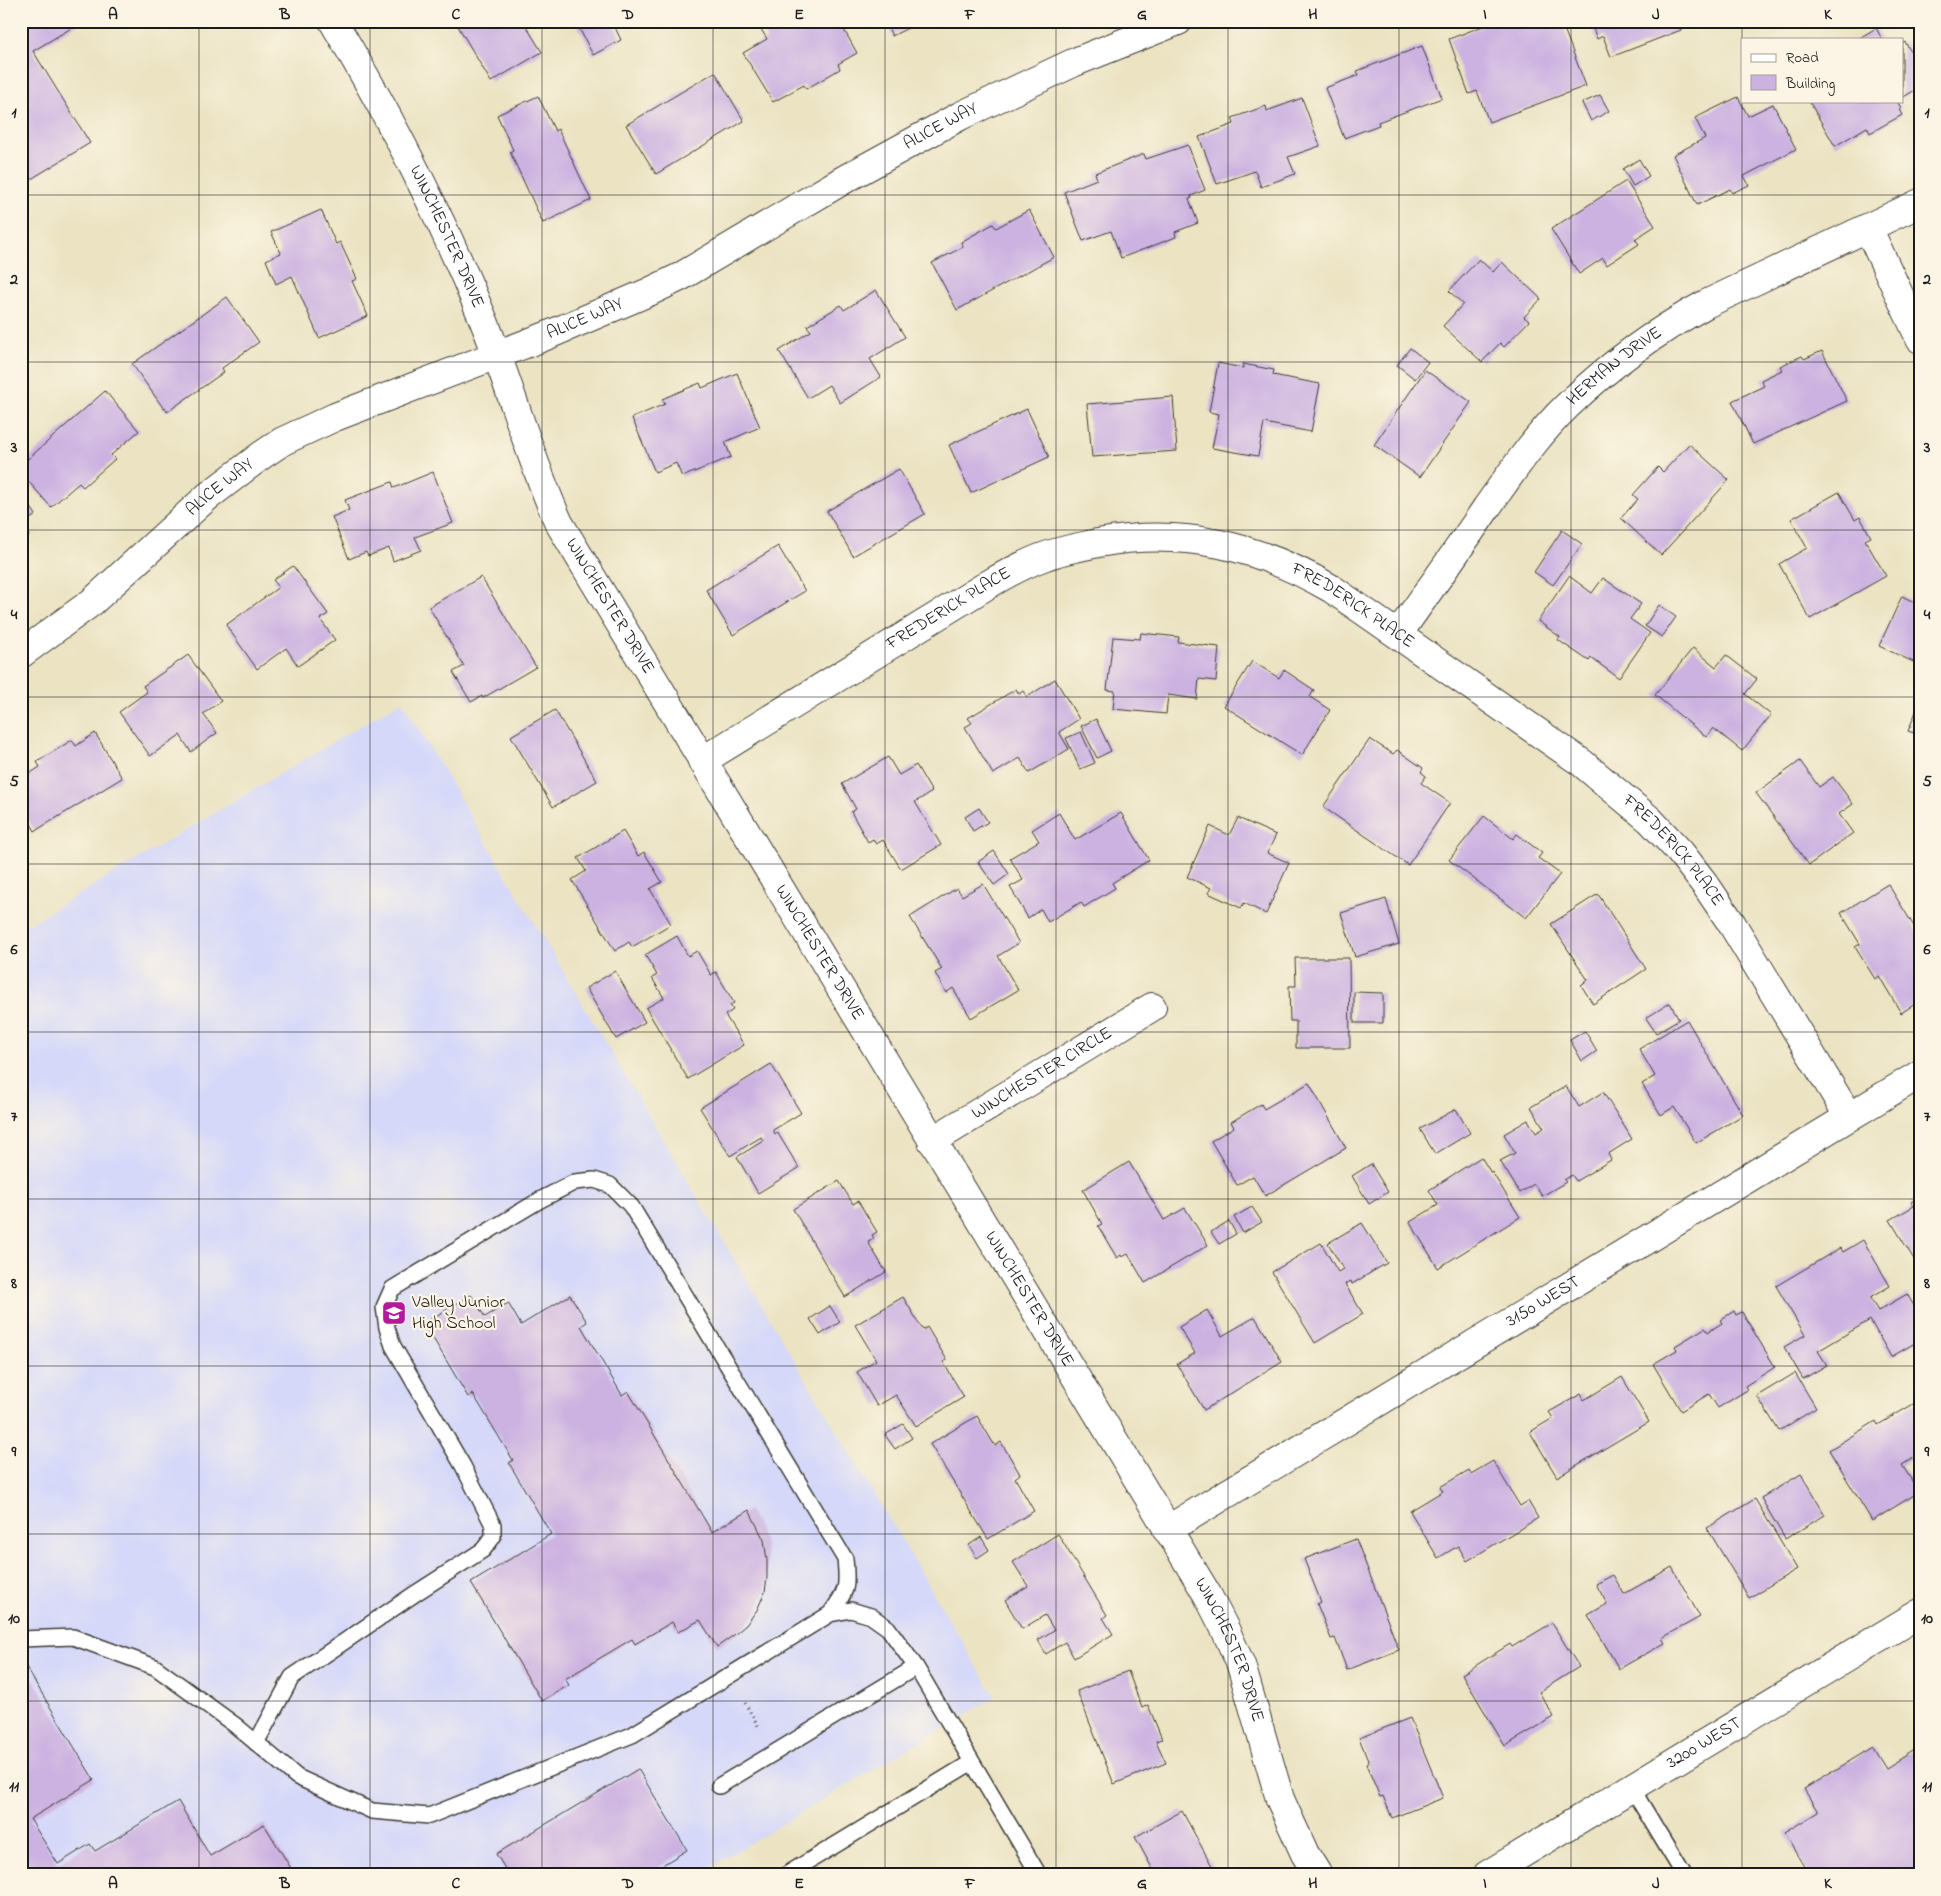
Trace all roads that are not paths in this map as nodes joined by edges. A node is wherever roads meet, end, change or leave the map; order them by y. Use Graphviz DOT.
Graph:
graph roads {
  1 [pos="333,21"];
  2 [pos="1178,21"];
  3 [pos="1920,203"];
  4 [pos="1868,228"];
  5 [pos="1920,339"];
  6 [pos="497,355"];
  7 [pos="1398,634"];
  8 [pos="21,654"];
  9 [pos="702,760"];
  10 [pos="1152,1008"];
  11 [pos="1920,1074"];
  12 [pos="1849,1117"];
  13 [pos="932,1140"];
  14 [pos="1167,1530"];
  15 [pos="1920,1612"];
  16 [pos="830,1614"];
  17 [pos="21,1639"];
  18 [pos="916,1667"];
  19 [pos="256,1743"];
  20 [pos="972,1762"];
  21 [pos="720,1786"];
  22 [pos="1631,1787"];
  23 [pos="786,1875"];
  24 [pos="1039,1875"];
  25 [pos="1318,1875"];
  26 [pos="1487,1875"];
  27 [pos="1684,1875"];
  1 -- 6 [label="street, WINCHESTER DRIVE"];
  2 -- 6 [label="street, ALICE WAY"];
  3 -- 4 [label="street, HERMAN DRIVE"];
  4 -- 5 [label="street"];
  4 -- 7 [label="street, HERMAN DRIVE"];
  6 -- 8 [label="street, ALICE WAY"];
  6 -- 9 [label="street, WINCHESTER DRIVE"];
  7 -- 9 [label="street, FREDERICK PLACE"];
  7 -- 12 [label="street, FREDERICK PLACE"];
  9 -- 13 [label="street, WINCHESTER DRIVE"];
  10 -- 13 [label="street, WINCHESTER CIRCLE"];
  11 -- 12 [label="street, 3150 WEST"];
  12 -- 14 [label="street, 3150 WEST"];
  13 -- 14 [label="street, WINCHESTER DRIVE"];
  14 -- 25 [label="street, WINCHESTER DRIVE"];
  15 -- 22 [label="street, 3200 WEST"];
  16 -- 18 [label="lane"];
  16 -- 19 [label="lane"];
  16 -- 19 [label="lane"];
  17 -- 19 [label="lane"];
  18 -- 20 [label="lane"];
  18 -- 21 [label="lane"];
  20 -- 23 [label="lane"];
  20 -- 24 [label="lane"];
  22 -- 26 [label="street, 3200 WEST"];
  22 -- 27 [label="lane"];
}
